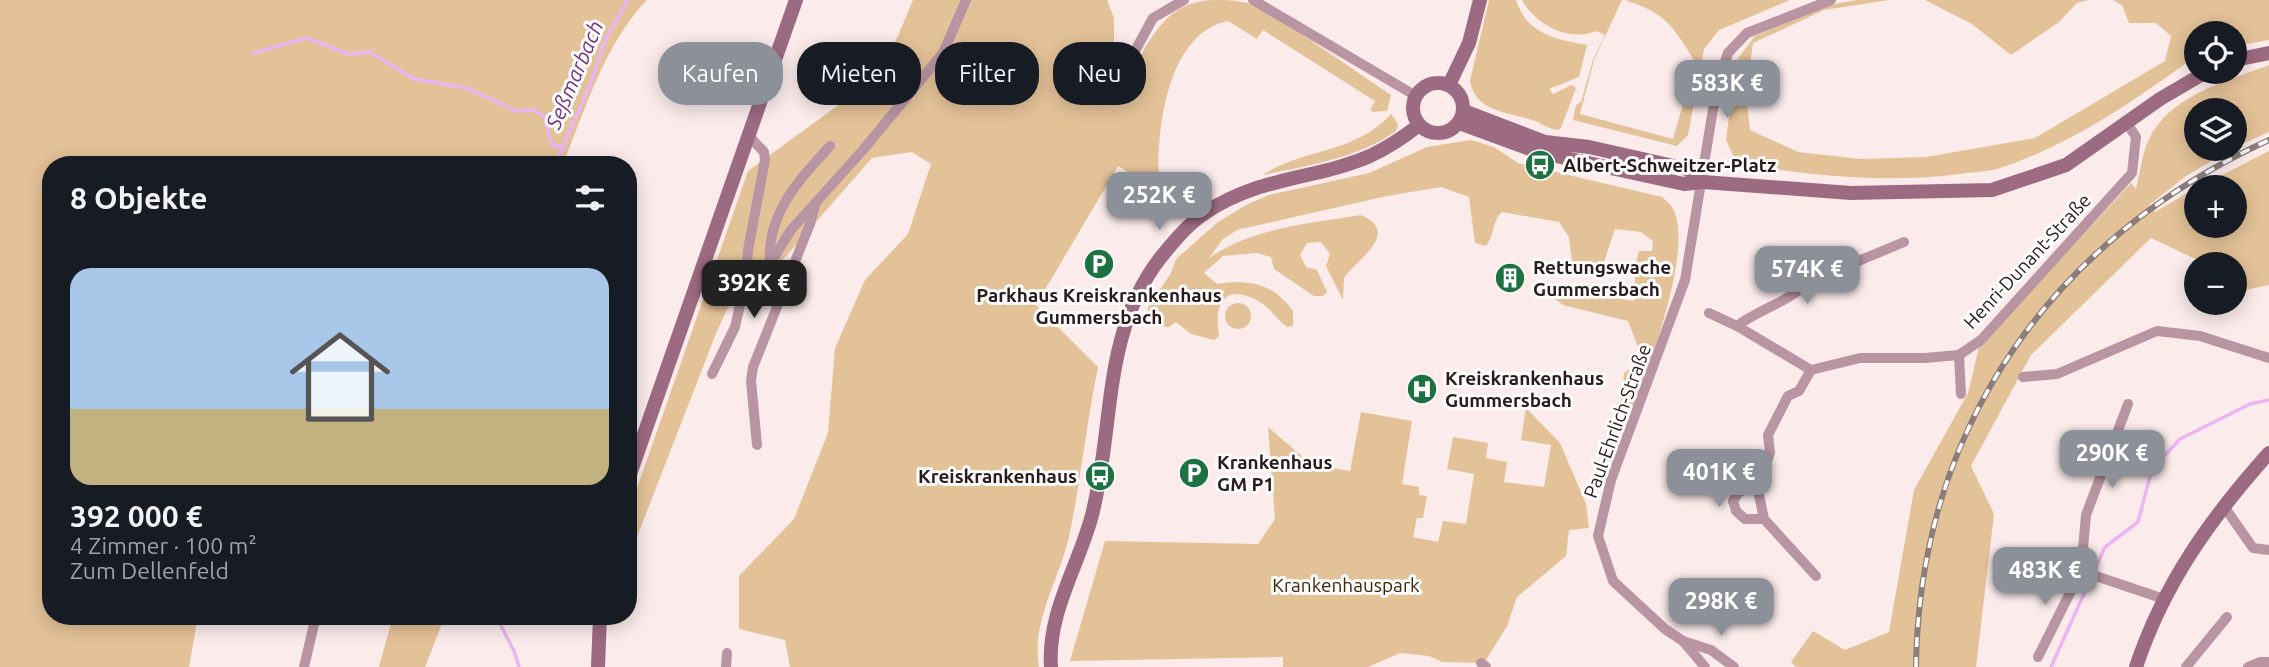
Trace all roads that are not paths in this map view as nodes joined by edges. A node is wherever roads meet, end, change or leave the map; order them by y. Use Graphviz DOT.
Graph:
graph roads {
  1 [pos="796,0"];
  2 [pos="966,0"];
  3 [pos="1184,0"];
  4 [pos="1254,0"];
  5 [pos="1480,0"];
  6 [pos="1831,0"];
  7 [pos="1140,42"];
  8 [pos="2269,53"];
  9 [pos="2247,58"];
  10 [pos="2187,84"];
  11 [pos="1449,85"];
  12 [pos="1416,96"];
  13 [pos="1461,117"];
  14 [pos="2127,123"];
  15 [pos="1419,125"];
  16 [pos="748,135"];
  17 [pos="830,146"];
  18 [pos="1703,182"];
  19 [pos="816,202"];
  20 [pos="1904,242"];
  21 [pos="770,262"];
  22 [pos="746,278"];
  23 [pos="1709,313"];
  24 [pos="1737,326"];
  25 [pos="1959,355"];
  26 [pos="2269,358"];
  27 [pos="1811,370"];
  28 [pos="712,374"];
  29 [pos="2023,377"];
  30 [pos="1961,394"];
  31 [pos="2129,404"];
  32 [pos="757,445"];
  33 [pos="637,453"];
  34 [pos="2269,453"];
  35 [pos="1757,485"];
  36 [pos="2223,505"];
  37 [pos="1764,519"];
  38 [pos="2269,550"];
  39 [pos="2083,572"];
  40 [pos="1816,576"];
  41 [pos="2164,599"];
  42 [pos="2227,617"];
  43 [pos="314,625"];
  44 [pos="600,625"];
  45 [pos="1684,641"];
  46 [pos="727,653"];
  47 [pos="2038,657"];
  48 [pos="2269,662"];
  49 [pos="304,667"];
  50 [pos="598,667"];
  51 [pos="726,667"];
  52 [pos="1051,667"];
  53 [pos="1705,667"];
  54 [pos="1734,667"];
  55 [pos="2137,667"];
  56 [pos="2186,667"];
  57 [pos="2248,667"];
  1 -- 16 [label="street"];
  2 -- 19 [label="street"];
  3 -- 7 [label="street"];
  4 -- 12 [label="street"];
  5 -- 11 [label="street"];
  6 -- 18 [label="street, Paul-Ehrlich-Straße"];
  8 -- 9 [label="street"];
  10 -- 14 [label="street"];
  11 -- 12 [label="street"];
  11 -- 13 [label="street"];
  12 -- 15 [label="street"];
  13 -- 15 [label="street"];
  13 -- 18 [label="street"];
  14 -- 18 [label="street"];
  14 -- 25 [label="street, Henri-Dunant-Straße"];
  15 -- 52 [label="street"];
  16 -- 22 [label="street"];
  16 -- 33 [label="street"];
  17 -- 21 [label="street"];
  18 -- 45 [label="street, Paul-Ehrlich-Straße"];
  19 -- 21 [label="street"];
  19 -- 32 [label="street"];
  20 -- 24 [label="street"];
  21 -- 22 [label="street"];
  22 -- 28 [label="street"];
  23 -- 24 [label="street"];
  24 -- 27 [label="street"];
  25 -- 27 [label="street, Henri-Dunant-Straße"];
  25 -- 30 [label="street"];
  26 -- 29 [label="street"];
  27 -- 35 [label="street"];
  31 -- 39 [label="street"];
  34 -- 36 [label="street"];
  35 -- 37 [label="street"];
  35 -- 37 [label="street"];
  36 -- 38 [label="street"];
  36 -- 41 [label="street"];
  37 -- 40 [label="street"];
  39 -- 41 [label="street"];
  39 -- 47 [label="street"];
  41 -- 55 [label="street"];
  42 -- 56 [label="street"];
  43 -- 49 [label="street"];
  44 -- 50 [label="street"];
  45 -- 53 [label="street, Paul-Ehrlich-Straße"];
  45 -- 54 [label="street, Paul-Ehrlich-Straße"];
  46 -- 51 [label="street"];
  48 -- 57 [label="street"];
}
